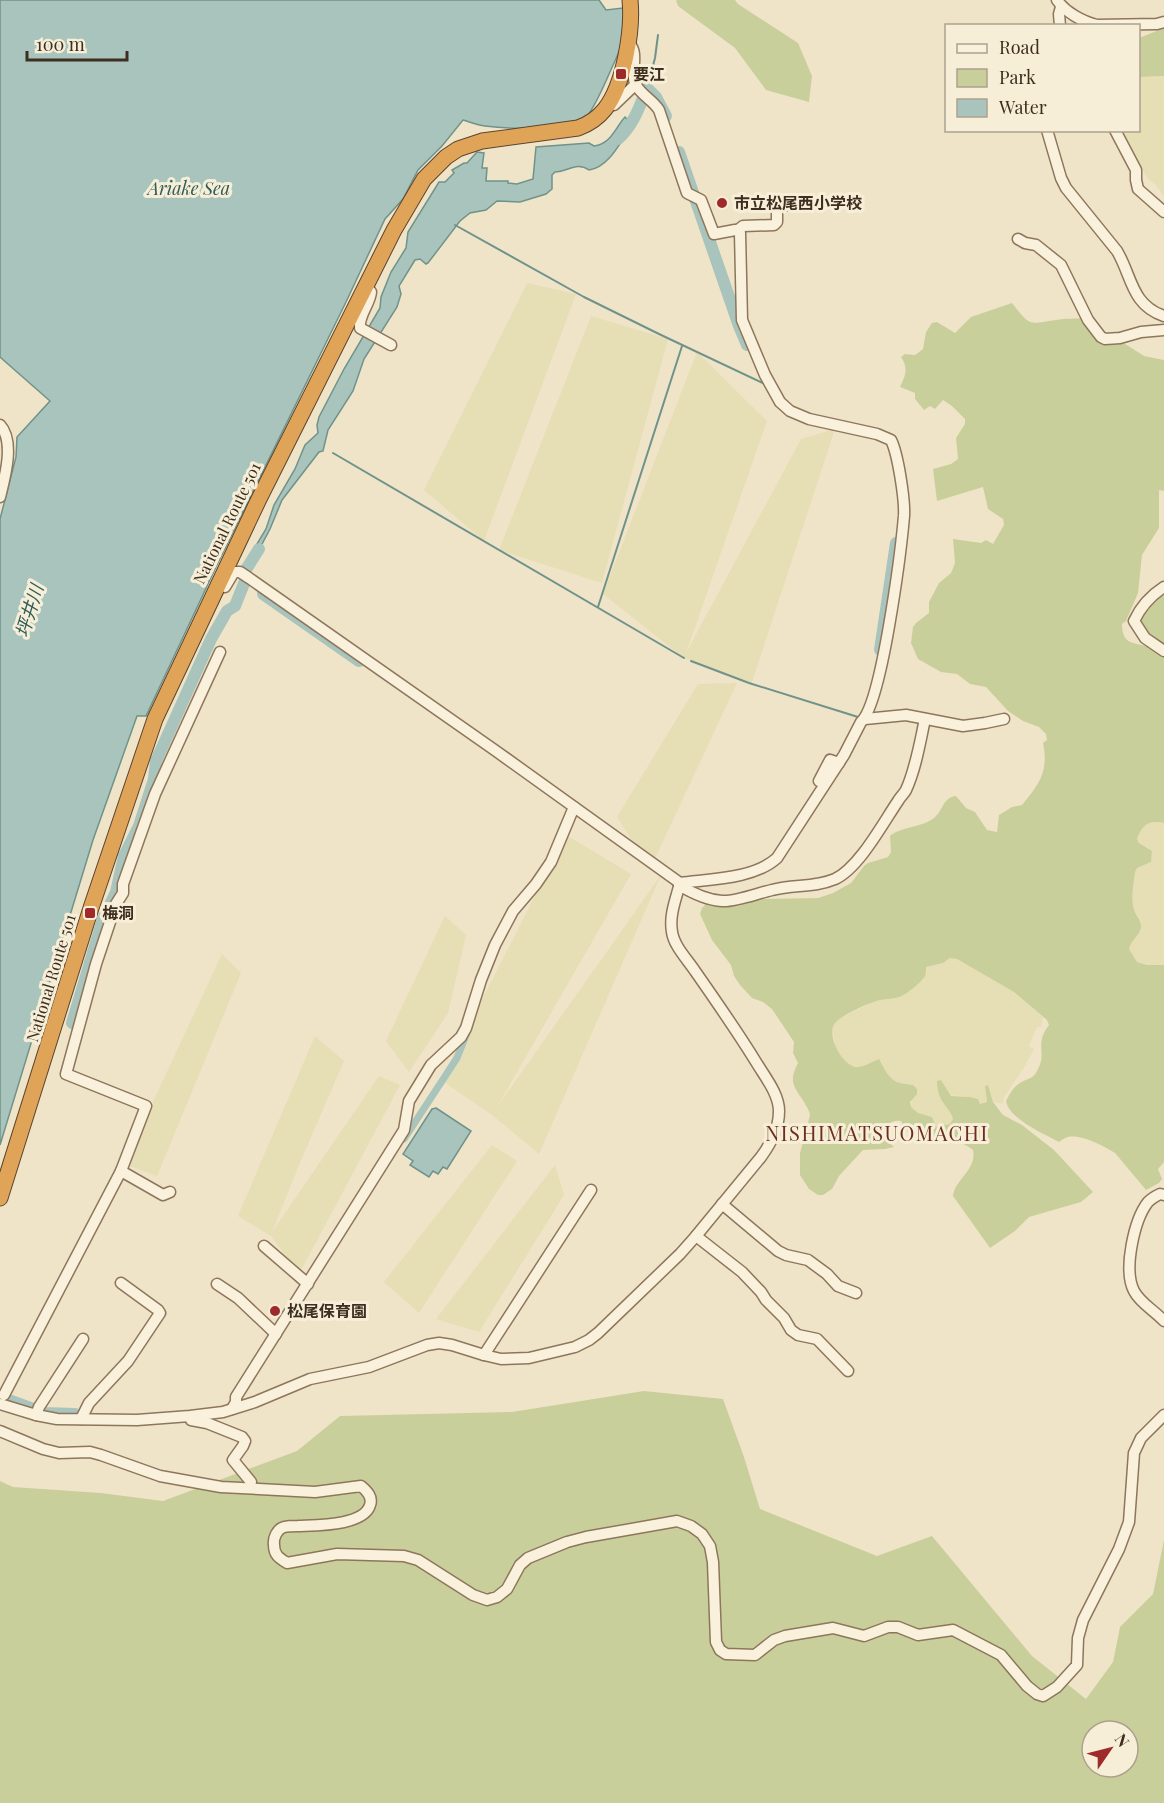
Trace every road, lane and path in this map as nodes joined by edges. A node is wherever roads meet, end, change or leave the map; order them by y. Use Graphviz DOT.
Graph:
graph roads {
  1 [pos="630,0"];
  2 [pos="1059,3"];
  3 [pos="1164,22"];
  4 [pos="1060,24"];
  5 [pos="1092,24"];
  6 [pos="1140,24"];
  7 [pos="628,43"];
  8 [pos="638,87"];
  9 [pos="608,104"];
  10 [pos="1048,132"];
  11 [pos="1116,132"];
  12 [pos="809,201"];
  13 [pos="1164,212"];
  14 [pos="738,230"];
  15 [pos="1018,239"];
  16 [pos="366,286"];
  17 [pos="1164,316"];
  18 [pos="1164,330"];
  19 [pos="386,343"];
  20 [pos="0,425"];
  21 [pos="0,496"];
  22 [pos="1164,587"];
  23 [pos="209,602"];
  24 [pos="1164,651"];
  25 [pos="220,652"];
  26 [pos="865,719"];
  27 [pos="925,719"];
  28 [pos="1004,719"];
  29 [pos="839,763"];
  30 [pos="819,781"];
  31 [pos="572,810"];
  32 [pos="680,884"];
  33 [pos="121,1172"];
  34 [pos="591,1190"];
  35 [pos="170,1192"];
  36 [pos="1164,1194"];
  37 [pos="0,1198"];
  38 [pos="722,1203"];
  39 [pos="696,1236"];
  40 [pos="264,1246"];
  41 [pos="121,1283"];
  42 [pos="217,1284"];
  43 [pos="308,1284"];
  44 [pos="856,1293"];
  45 [pos="1164,1319"];
  46 [pos="276,1334"];
  47 [pos="83,1339"];
  48 [pos="486,1354"];
  49 [pos="848,1371"];
  50 [pos="2,1400"];
  51 [pos="232,1409"];
  52 [pos="37,1411"];
  53 [pos="1164,1415"];
  54 [pos="82,1416"];
  55 [pos="190,1416"];
  56 [pos="0,1431"];
  57 [pos="251,1482"];
  1 -- 7 [label="highway, National Route 501"];
  2 -- 4 [label="street"];
  2 -- 5 [label="street"];
  3 -- 6 [label="street"];
  7 -- 8 [label="street"];
  7 -- 9 [label="highway, National Route 501"];
  8 -- 9 [label="street"];
  8 -- 14 [label="street"];
  9 -- 16 [label="highway, National Route 501"];
  10 -- 17 [label="street"];
  11 -- 13 [label="street"];
  12 -- 14 [label="street"];
  14 -- 26 [label="street"];
  15 -- 18 [label="street"];
  16 -- 19 [label="street"];
  16 -- 23 [label="highway, National Route 501"];
  20 -- 21 [label="street"];
  22 -- 24 [label="street"];
  23 -- 31 [label="street"];
  23 -- 37 [label="highway, National Route 501"];
  25 -- 33 [label="street"];
  26 -- 27 [label="street"];
  26 -- 29 [label="street"];
  27 -- 28 [label="street"];
  27 -- 32 [label="street"];
  29 -- 30 [label="street"];
  29 -- 32 [label="street"];
  31 -- 32 [label="street"];
  31 -- 43 [label="street"];
  32 -- 38 [label="street"];
  33 -- 35 [label="street"];
  33 -- 50 [label="street"];
  34 -- 48 [label="street"];
  36 -- 45 [label="street"];
  38 -- 39 [label="street"];
  38 -- 44 [label="street"];
  39 -- 48 [label="street"];
  39 -- 49 [label="street"];
  40 -- 43 [label="street"];
  41 -- 54 [label="street"];
  42 -- 46 [label="street"];
  43 -- 46 [label="street"];
  46 -- 51 [label="street"];
  47 -- 52 [label="street"];
  48 -- 51 [label="street"];
  50 -- 52 [label="street"];
  51 -- 55 [label="street"];
  52 -- 54 [label="street"];
  53 -- 56 [label="street"];
  54 -- 55 [label="street"];
  55 -- 57 [label="street"];
}
